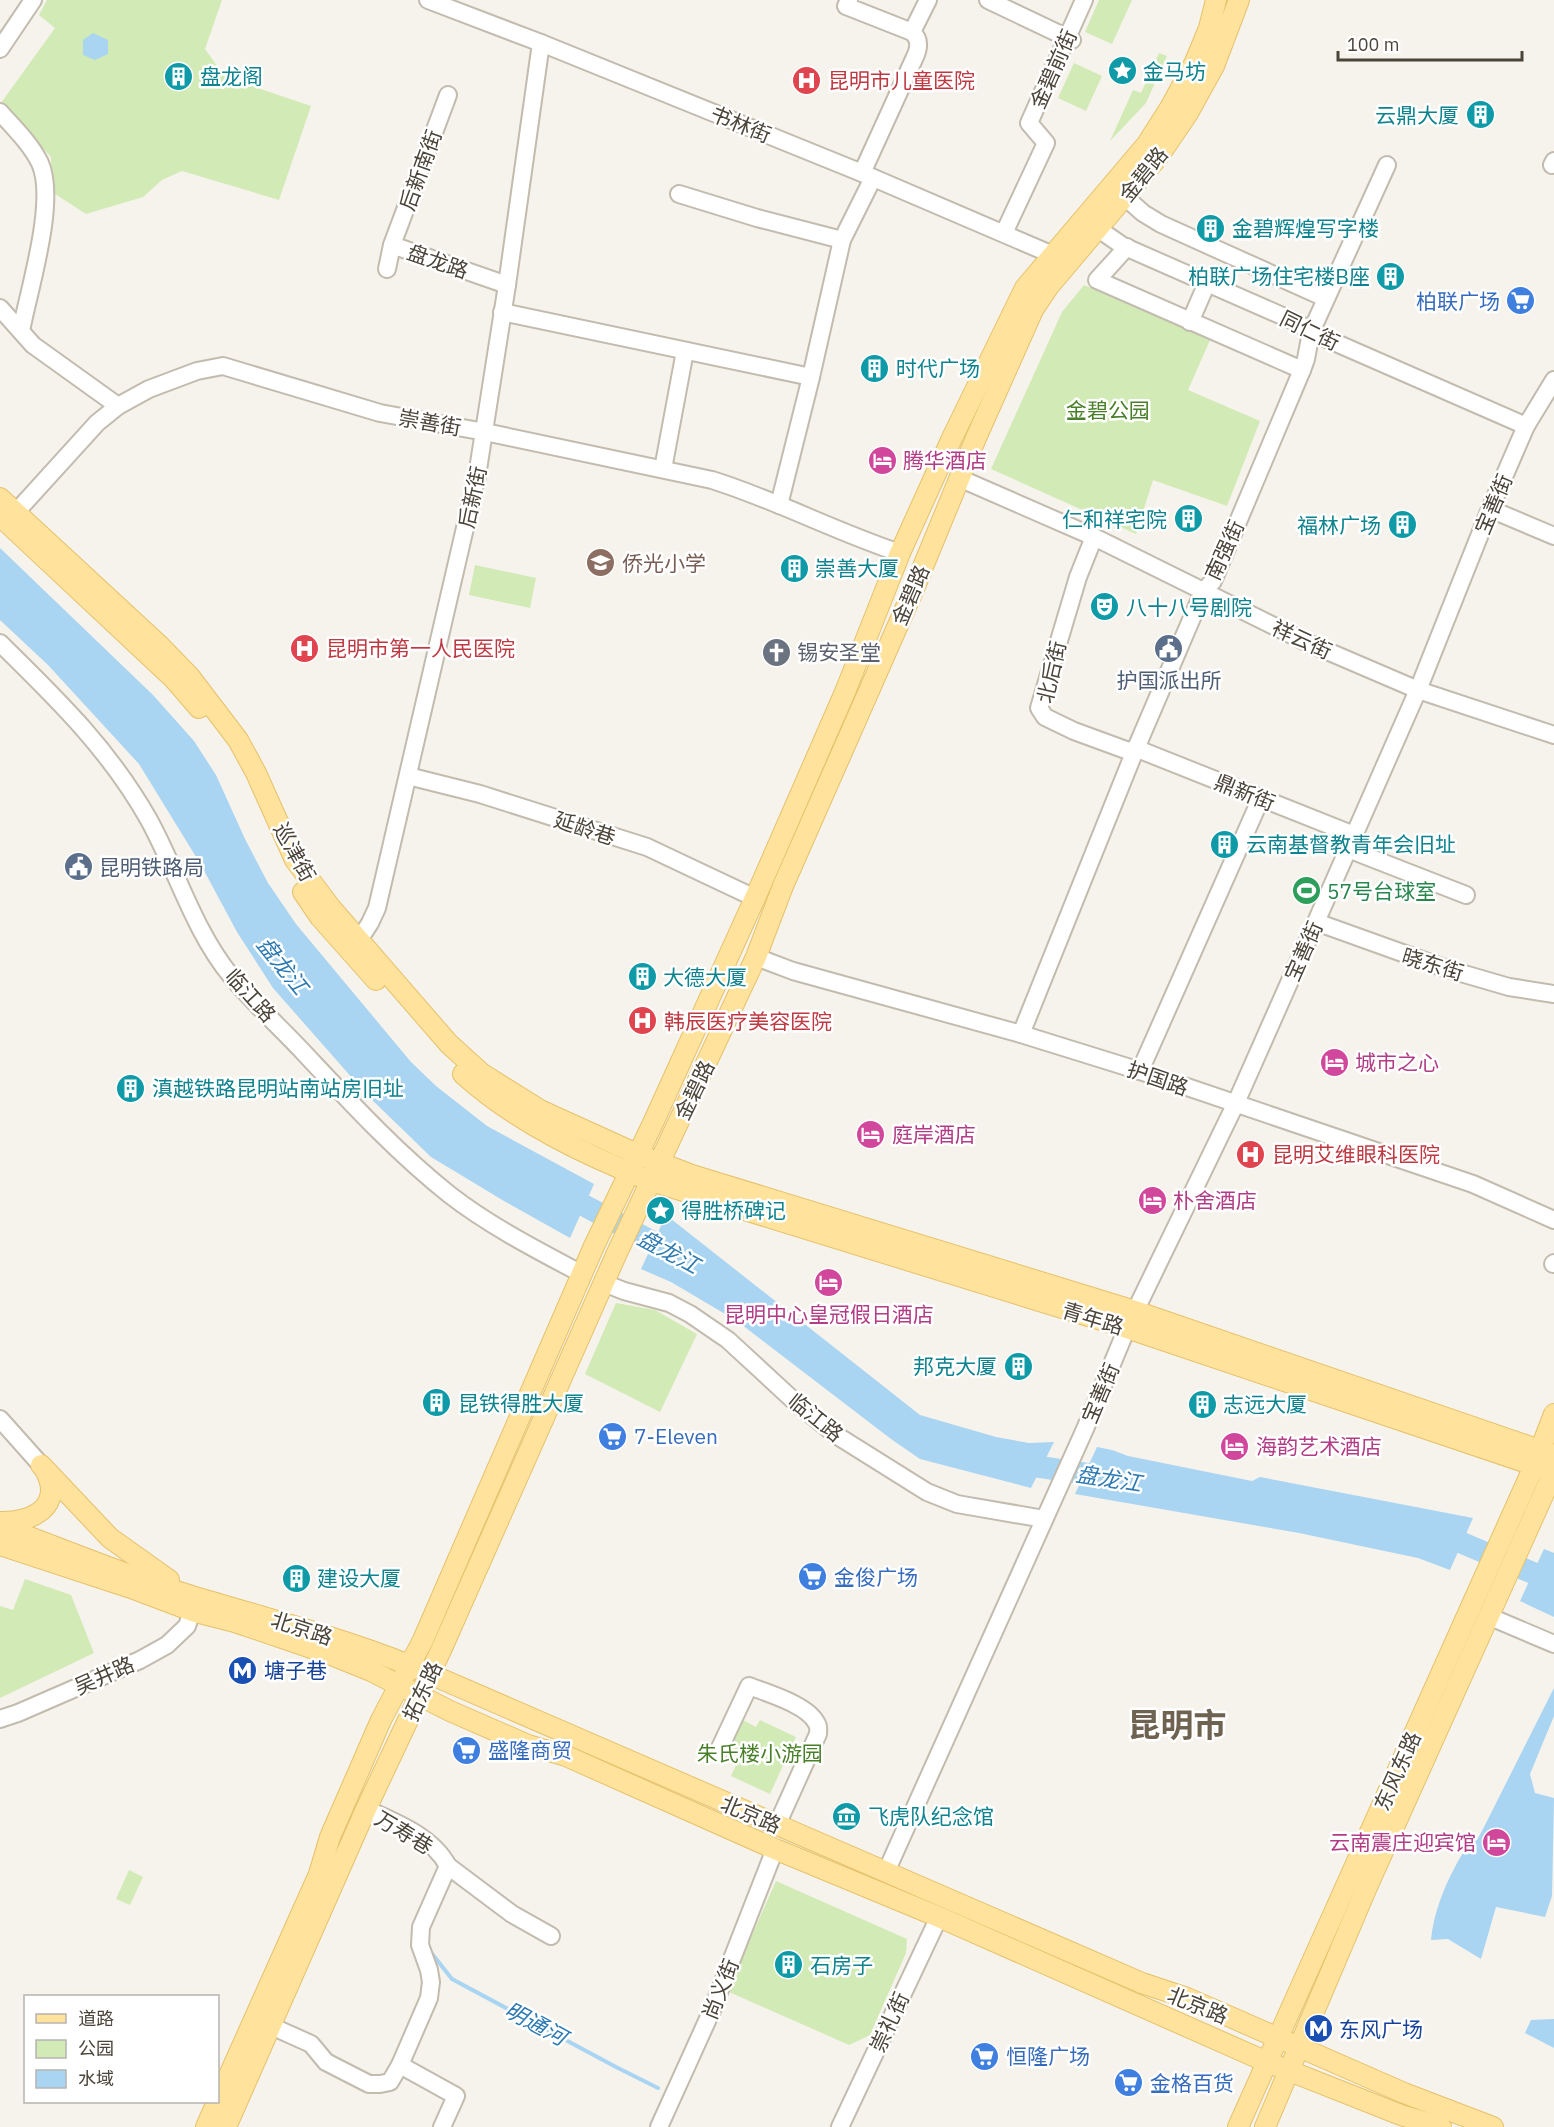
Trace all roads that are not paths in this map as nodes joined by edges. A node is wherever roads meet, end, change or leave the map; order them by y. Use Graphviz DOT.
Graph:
graph roads {
  1 [pos="33,0"];
  2 [pos="428,0"];
  3 [pos="849,0"];
  4 [pos="928,0"];
  5 [pos="988,0"];
  6 [pos="1084,0"];
  7 [pos="1216,0"];
  8 [pos="1239,0"];
  9 [pos="912,32"];
  10 [pos="1069,39"];
  11 [pos="541,43"];
  12 [pos="0,49"];
  13 [pos="448,95"];
  14 [pos="0,112"];
  15 [pos="1387,165"];
  16 [pos="867,175"];
  17 [pos="679,194"];
  18 [pos="1125,197"];
  19 [pos="1096,228"];
  20 [pos="1004,233"];
  21 [pos="842,240"];
  22 [pos="393,245"];
  23 [pos="1127,248"];
  24 [pos="1053,255"];
  25 [pos="387,268"];
  26 [pos="1207,283"];
  27 [pos="507,285"];
  28 [pos="1325,298"];
  29 [pos="0,308"];
  30 [pos="502,312"];
  31 [pos="1190,322"];
  32 [pos="21,331"];
  33 [pos="1311,332"];
  34 [pos="685,351"];
  35 [pos="1302,370"];
  36 [pos="812,377"];
  37 [pos="1554,380"];
  38 [pos="118,406"];
  39 [pos="1526,426"];
  40 [pos="484,432"];
  41 [pos="663,469"];
  42 [pos="959,478"];
  43 [pos="0,498"];
  44 [pos="779,505"];
  45 [pos="1490,508"];
  46 [pos="8,517"];
  47 [pos="1554,536"];
  48 [pos="1094,537"];
  49 [pos="900,553"];
  50 [pos="1203,592"];
  51 [pos="0,643"];
  52 [pos="1418,690"];
  53 [pos="1554,735"];
  54 [pos="1135,751"];
  55 [pos="408,776"];
  56 [pos="1261,798"];
  57 [pos="1351,842"];
  58 [pos="1466,895"];
  59 [pos="755,898"];
  60 [pos="1316,922"];
  61 [pos="359,940"];
  62 [pos="756,957"];
  63 [pos="1554,994"];
  64 [pos="1021,1034"];
  65 [pos="1140,1071"];
  66 [pos="1235,1105"];
  67 [pos="630,1170"];
  68 [pos="655,1172"];
  69 [pos="1554,1220"];
  70 [pos="594,1246"];
  71 [pos="616,1255"];
  72 [pos="582,1274"];
  73 [pos="604,1283"];
  74 [pos="1131,1320"];
  75 [pos="1554,1414"];
  76 [pos="0,1419"];
  77 [pos="1542,1457"];
  78 [pos="41,1465"];
  79 [pos="1554,1472"];
  80 [pos="1044,1519"];
  81 [pos="0,1524"];
  82 [pos="0,1545"];
  83 [pos="191,1603"];
  84 [pos="1492,1607"];
  85 [pos="1554,1644"];
  86 [pos="409,1665"];
  87 [pos="429,1674"];
  88 [pos="398,1685"];
  89 [pos="419,1696"];
  90 [pos="0,1719"];
  91 [pos="718,1752"];
  92 [pos="366,1809"];
  93 [pos="777,1826"];
  94 [pos="775,1849"];
  95 [pos="448,1866"];
  96 [pos="886,1872"];
  97 [pos="939,1917"];
  98 [pos="551,1936"];
  99 [pos="272,2026"];
  100 [pos="1277,2038"];
  101 [pos="1300,2048"];
  102 [pos="1267,2062"];
  103 [pos="400,2065"];
  104 [pos="1290,2071"];
  105 [pos="219,2097"];
  106 [pos="216,2103"];
  107 [pos="206,2127"];
  108 [pos="226,2127"];
  109 [pos="442,2127"];
  110 [pos="659,2127"];
  111 [pos="840,2127"];
  112 [pos="1238,2127"];
  113 [pos="1265,2127"];
  114 [pos="1441,2127"];
  115 [pos="1493,2127"];
  1 -- 12 [label="street"];
  2 -- 11 [label="street, 书林街"];
  3 -- 9 [label="street"];
  4 -- 9 [label="street"];
  5 -- 10 [label="street"];
  6 -- 10 [label="street, 金碧前街"];
  7 -- 24 [label="main road, 金碧路"];
  8 -- 18 [label="main road, 金碧路"];
  9 -- 16 [label="street"];
  10 -- 20 [label="street, 金碧前街"];
  11 -- 16 [label="street, 书林街"];
  11 -- 27 [label="street, 后新街"];
  13 -- 22 [label="street, 后新南街"];
  14 -- 32 [label="street"];
  15 -- 28 [label="street, 南强街"];
  16 -- 20 [label="street, 书林街"];
  16 -- 21 [label="street"];
  17 -- 21 [label="street"];
  18 -- 19 [label="main road, 金碧路"];
  18 -- 28 [label="street"];
  19 -- 23 [label="street, 同仁街"];
  19 -- 42 [label="main road, 金碧路"];
  20 -- 24 [label="street, 书林街"];
  21 -- 36 [label="street"];
  22 -- 25 [label="street, 盘龙路"];
  22 -- 27 [label="street, 盘龙路"];
  23 -- 26 [label="street, 同仁街"];
  23 -- 31 [label="street"];
  24 -- 49 [label="main road, 金碧路"];
  26 -- 31 [label="street"];
  26 -- 33 [label="street, 同仁街"];
  27 -- 30 [label="street, 后新街"];
  28 -- 33 [label="street, 南强街"];
  29 -- 32 [label="street"];
  30 -- 34 [label="street"];
  30 -- 40 [label="street, 后新街"];
  31 -- 35 [label="street"];
  32 -- 38 [label="street"];
  33 -- 35 [label="street, 南强街"];
  33 -- 39 [label="street, 同仁街"];
  34 -- 36 [label="street"];
  34 -- 41 [label="street"];
  35 -- 50 [label="street, 南强街"];
  36 -- 44 [label="street"];
  37 -- 39 [label="street, 宝善街"];
  38 -- 40 [label="street, 崇善街"];
  38 -- 46 [label="street, 崇善街"];
  39 -- 45 [label="street, 宝善街"];
  40 -- 41 [label="street, 崇善街"];
  40 -- 55 [label="street, 后新街"];
  41 -- 44 [label="street, 崇善街"];
  42 -- 48 [label="street, 祥云街"];
  42 -- 62 [label="main road, 金碧路"];
  43 -- 46 [label="main road, 巡津街"];
  44 -- 49 [label="street, 崇善街"];
  45 -- 47 [label="street"];
  45 -- 52 [label="street, 宝善街"];
  46 -- 61 [label="main road, 巡津街"];
  46 -- 67 [label="main road, 巡津街"];
  48 -- 50 [label="street, 祥云街"];
  48 -- 54 [label="street, 北后街"];
  49 -- 59 [label="main road, 金碧路"];
  50 -- 52 [label="street, 祥云街"];
  50 -- 54 [label="street, 南强街"];
  51 -- 72 [label="street, 临江路"];
  52 -- 53 [label="street, 祥云街"];
  52 -- 57 [label="street, 宝善街"];
  54 -- 56 [label="street, 鼎新街"];
  54 -- 64 [label="street, 南强街"];
  55 -- 59 [label="street, 延龄巷"];
  55 -- 61 [label="street, 后新街"];
  56 -- 57 [label="street, 鼎新街"];
  56 -- 65 [label="street"];
  57 -- 58 [label="street, 鼎新街"];
  57 -- 60 [label="street, 宝善街"];
  59 -- 67 [label="main road, 金碧路"];
  60 -- 63 [label="street, 晓东街"];
  60 -- 66 [label="street, 宝善街"];
  61 -- 67 [label="main road, 巡津街"];
  62 -- 64 [label="street, 护国路"];
  62 -- 68 [label="main road, 金碧路"];
  64 -- 65 [label="street, 护国路"];
  65 -- 66 [label="street, 护国路"];
  66 -- 69 [label="street, 护国路"];
  66 -- 74 [label="street, 宝善街"];
  67 -- 68 [label="main road, 青年路"];
  67 -- 70 [label="main road, 金碧路"];
  68 -- 71 [label="main road, 金碧路"];
  68 -- 74 [label="main road, 青年路"];
  70 -- 72 [label="main road, 拓东路"];
  71 -- 73 [label="main road, 拓东路"];
  72 -- 86 [label="main road, 拓东路"];
  73 -- 80 [label="street, 临江路"];
  73 -- 87 [label="main road, 拓东路"];
  74 -- 77 [label="main road, 青年路"];
  74 -- 80 [label="street, 宝善街"];
  75 -- 77 [label="main road, 东风东路"];
  76 -- 78 [label="street"];
  77 -- 79 [label="main road, 青年路"];
  77 -- 100 [label="main road, 东风东路"];
  78 -- 81 [label="main road"];
  78 -- 83 [label="main road"];
  79 -- 84 [label="main road, 东风东路"];
  80 -- 96 [label="street, 宝善街"];
  81 -- 83 [label="main road, 北京路"];
  82 -- 83 [label="main road, 北京路"];
  83 -- 86 [label="main road, 北京路"];
  83 -- 88 [label="main road, 北京路"];
  83 -- 90 [label="street, 吴井路"];
  84 -- 85 [label="street"];
  84 -- 101 [label="main road, 东风东路"];
  86 -- 87 [label="main road, 北京路"];
  86 -- 88 [label="main road, 拓东路"];
  87 -- 89 [label="main road, 拓东路"];
  87 -- 93 [label="main road, 北京路"];
  88 -- 89 [label="main road, 北京路"];
  88 -- 105 [label="main road, 拓东路"];
  89 -- 92 [label="main road, 拓东路"];
  89 -- 94 [label="main road, 北京路"];
  91 -- 93 [label="street"];
  92 -- 95 [label="street, 万寿巷"];
  92 -- 99 [label="main road, 拓东路"];
  93 -- 96 [label="main road, 北京路"];
  94 -- 97 [label="main road, 北京路"];
  94 -- 110 [label="street, 尚义街"];
  95 -- 98 [label="street"];
  95 -- 103 [label="street, 万寿巷"];
  96 -- 100 [label="main road, 北京路"];
  97 -- 102 [label="main road, 北京路"];
  97 -- 111 [label="street, 崇礼街"];
  99 -- 103 [label="street"];
  99 -- 108 [label="main road, 拓东路"];
  100 -- 101 [label="main road, 北京路"];
  100 -- 102 [label="main road, 东风东路"];
  101 -- 104 [label="main road, 东风东路"];
  101 -- 115 [label="main road, 北京路"];
  102 -- 104 [label="main road, 北京路"];
  102 -- 112 [label="main road, 东风东路"];
  103 -- 109 [label="street"];
  104 -- 113 [label="main road, 东风东路"];
  104 -- 114 [label="main road, 北京路"];
  106 -- 107 [label="main road, 拓东路"];
}
